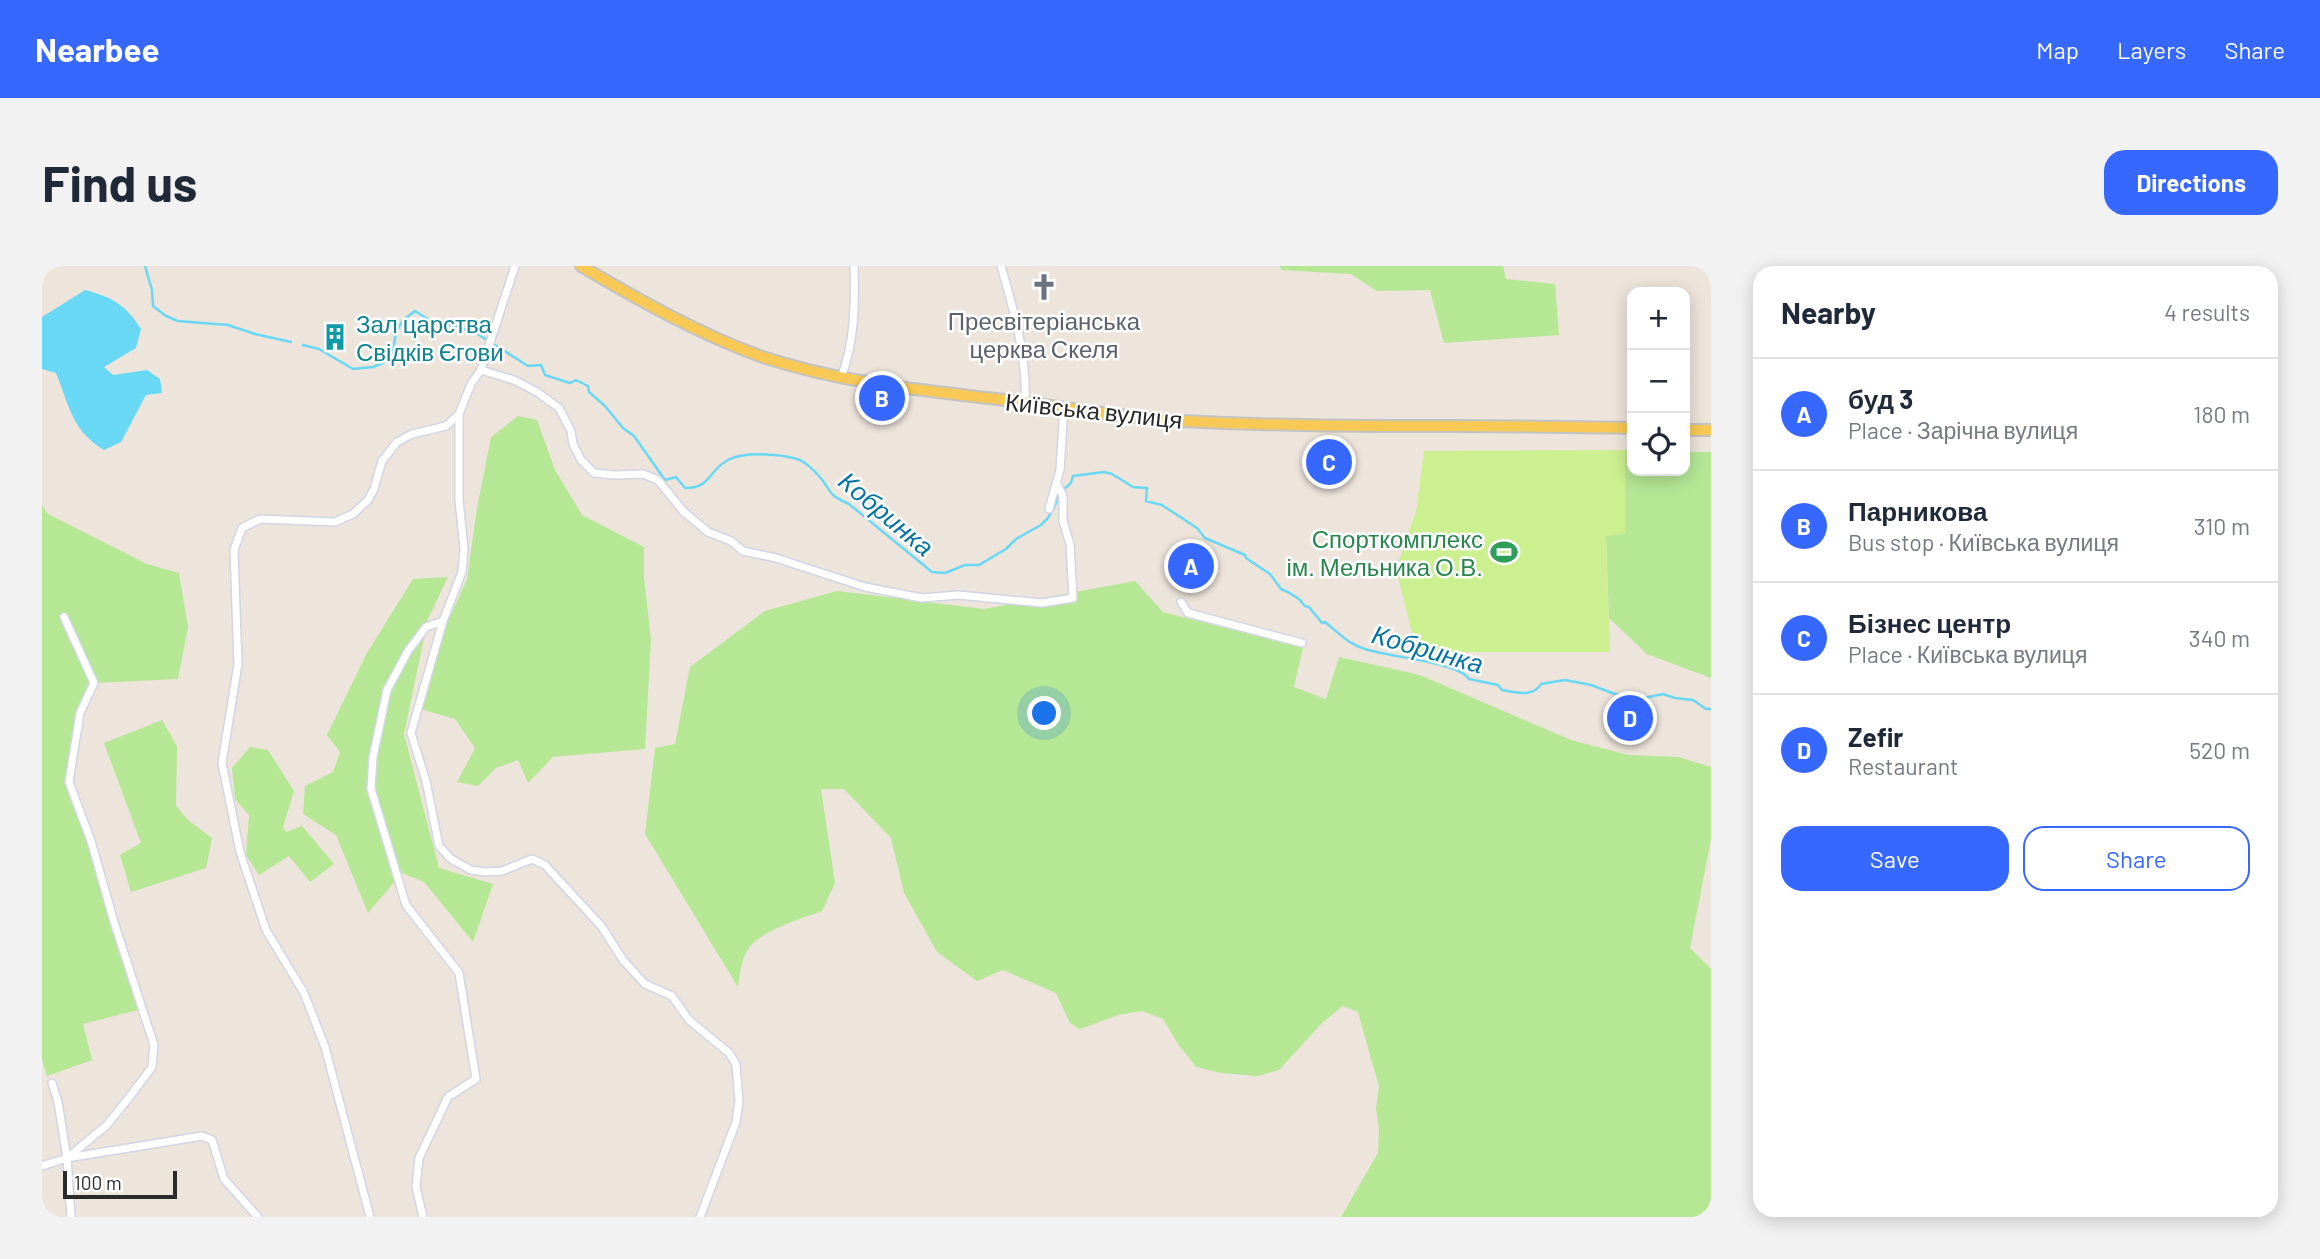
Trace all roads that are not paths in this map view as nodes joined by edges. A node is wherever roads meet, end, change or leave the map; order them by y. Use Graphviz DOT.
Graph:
graph roads {
  1 [pos="515,266"];
  2 [pos="581,266"];
  3 [pos="854,266"];
  4 [pos="1001,266"];
  5 [pos="481,370"];
  6 [pos="841,378"];
  7 [pos="1025,402"];
  8 [pos="1064,407"];
  9 [pos="459,414"];
  10 [pos="1627,428"];
  11 [pos="1690,430"];
  12 [pos="1711,430"];
  13 [pos="1060,489"];
  14 [pos="1049,509"];
  15 [pos="1181,602"];
  16 [pos="64,617"];
  17 [pos="443,621"];
  18 [pos="1302,643"];
  19 [pos="52,1083"];
  20 [pos="67,1158"];
  21 [pos="42,1166"];
  22 [pos="71,1217"];
  23 [pos="258,1217"];
  24 [pos="370,1217"];
  25 [pos="424,1217"];
  26 [pos="700,1217"];
  1 -- 5 [label="street"];
  2 -- 6 [label="main road, Київська вулиця"];
  3 -- 6 [label="street"];
  4 -- 7 [label="street"];
  5 -- 9 [label="street"];
  5 -- 13 [label="street"];
  6 -- 7 [label="main road, Київська вулиця"];
  7 -- 8 [label="main road, Київська вулиця"];
  8 -- 10 [label="main road, Київська вулиця"];
  8 -- 13 [label="street"];
  9 -- 17 [label="street"];
  9 -- 24 [label="street"];
  11 -- 12 [label="main road"];
  13 -- 14 [label="street"];
  15 -- 18 [label="street"];
  16 -- 20 [label="street"];
  17 -- 25 [label="street"];
  17 -- 26 [label="street"];
  19 -- 20 [label="street"];
  20 -- 21 [label="street"];
  20 -- 22 [label="street"];
  20 -- 23 [label="street"];
}
